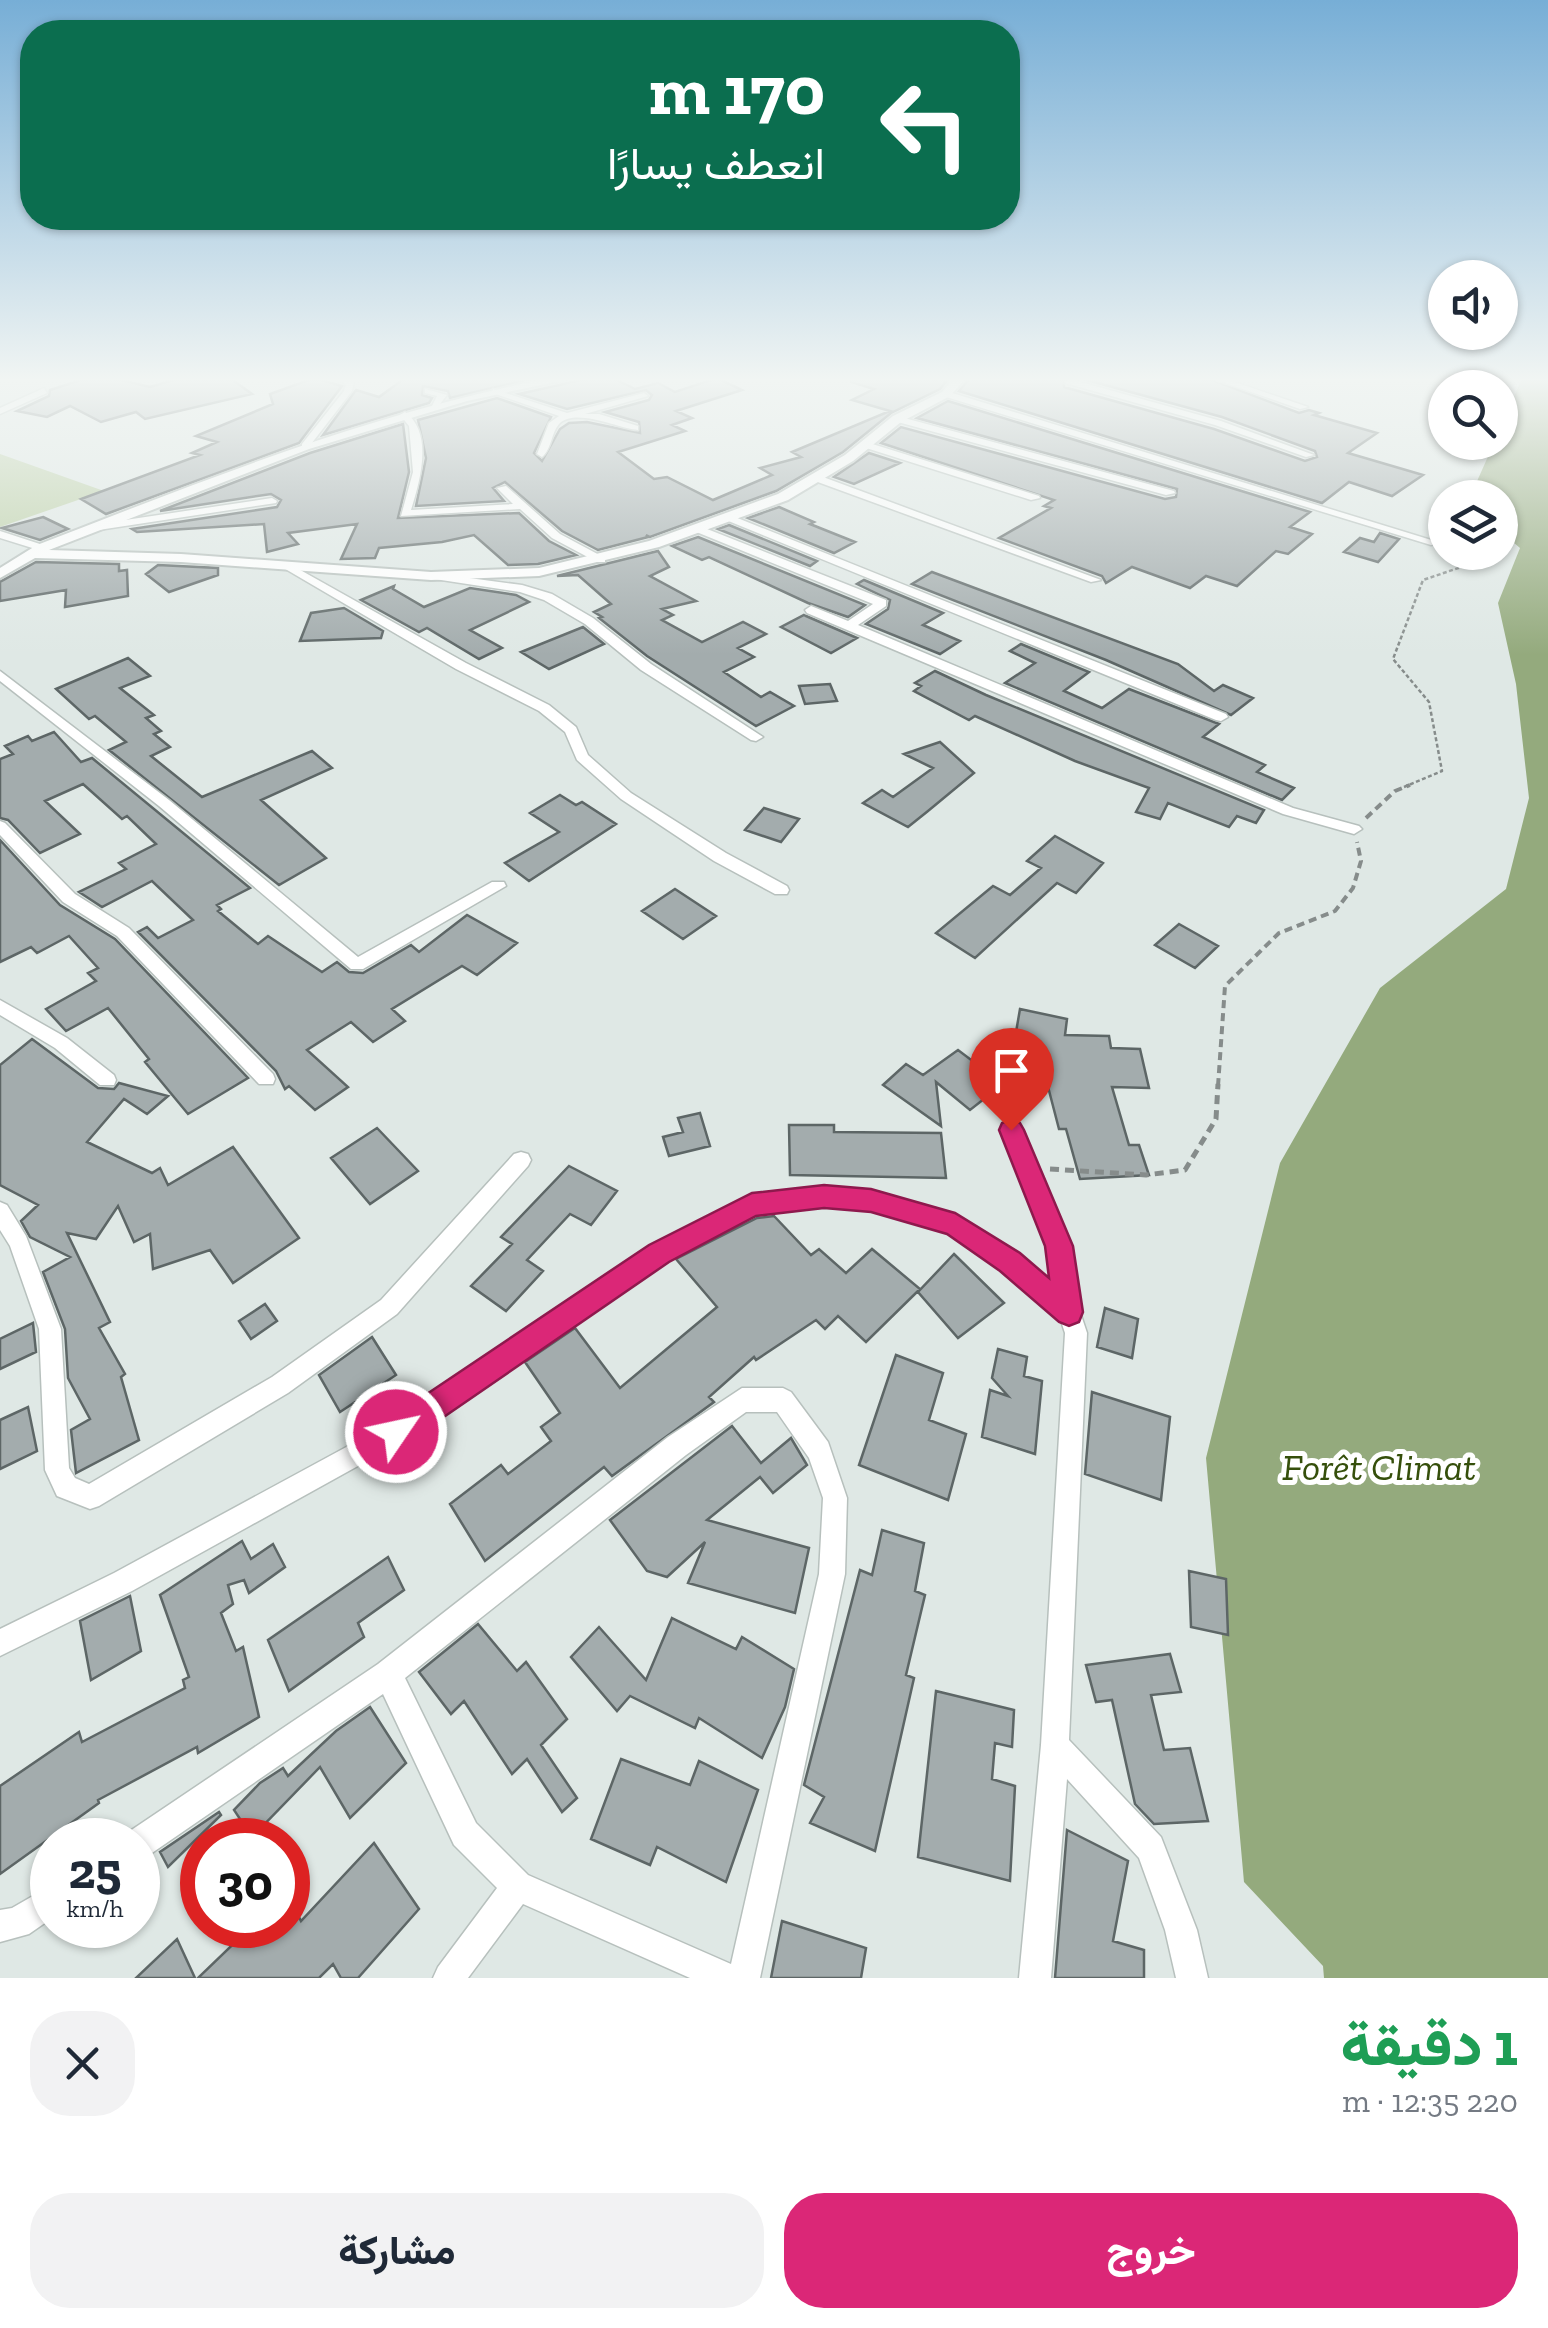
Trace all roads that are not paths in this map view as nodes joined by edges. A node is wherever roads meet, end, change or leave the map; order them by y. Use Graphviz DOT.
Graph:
graph roads {
  1 [pos="245,470"];
  2 [pos="418,470"];
  3 [pos="830,470"];
  4 [pos="947,470"];
  5 [pos="1086,470"];
  6 [pos="1200,470"];
  7 [pos="1218,470"];
  8 [pos="1212,474"];
  9 [pos="819,478"];
  10 [pos="502,488"];
  11 [pos="1170,493"];
  12 [pos="1035,498"];
  13 [pos="272,501"];
  14 [pos="523,506"];
  15 [pos="730,518"];
  16 [pos="92,528"];
  17 [pos="698,528"];
  18 [pos="0,534"];
  19 [pos="1428,541"];
  20 [pos="37,551"];
  21 [pos="602,560"];
  22 [pos="286,564"];
  23 [pos="0,574"];
  24 [pos="431,576"];
  25 [pos="1095,580"];
  26 [pos="811,610"];
  27 [pos="851,626"];
  28 [pos="0,675"];
  29 [pos="1221,717"];
  30 [pos="756,737"];
  31 [pos="0,826"];
  32 [pos="1354,830"];
  33 [pos="498,886"];
  34 [pos="781,890"];
  35 [pos="0,1007"];
  36 [pos="266,1079"];
  37 [pos="107,1080"];
  38 [pos="1011,1130"];
  39 [pos="521,1160"];
  40 [pos="0,1211"];
  41 [pos="1069,1312"];
  42 [pos="0,1644"];
  43 [pos="388,1674"];
  44 [pos="1054,1744"];
  45 [pos="160,1829"];
  46 [pos="517,1886"];
  47 [pos="30,1914"];
  48 [pos="0,1926"];
  49 [pos="448,1976"];
  50 [pos="728,1978"];
  51 [pos="744,1978"];
  52 [pos="1034,1978"];
  53 [pos="1192,1978"];
  1 -- 16 [label="street"];
  2 -- 14 [label="street"];
  3 -- 9 [label="street"];
  4 -- 12 [label="street"];
  5 -- 11 [label="street"];
  6 -- 8 [label="street"];
  7 -- 8 [label="street"];
  8 -- 19 [label="street"];
  9 -- 15 [label="street"];
  9 -- 25 [label="street"];
  10 -- 14 [label="street"];
  13 -- 16 [label="street"];
  14 -- 21 [label="street"];
  15 -- 17 [label="street"];
  15 -- 29 [label="street"];
  16 -- 20 [label="street"];
  17 -- 21 [label="street"];
  17 -- 27 [label="street"];
  18 -- 20 [label="street"];
  20 -- 22 [label="street"];
  20 -- 23 [label="street"];
  21 -- 24 [label="street"];
  22 -- 24 [label="street"];
  22 -- 34 [label="street"];
  24 -- 30 [label="street"];
  26 -- 27 [label="street"];
  27 -- 32 [label="street"];
  28 -- 33 [label="street"];
  31 -- 36 [label="street"];
  35 -- 37 [label="street"];
  38 -- 41 [label="street"];
  39 -- 40 [label="street"];
  41 -- 42 [label="street"];
  41 -- 44 [label="street"];
  43 -- 45 [label="street"];
  43 -- 46 [label="street"];
  43 -- 51 [label="street"];
  44 -- 52 [label="street"];
  44 -- 53 [label="street"];
  46 -- 49 [label="street"];
  46 -- 50 [label="street"];
  47 -- 48 [label="street"];
}
